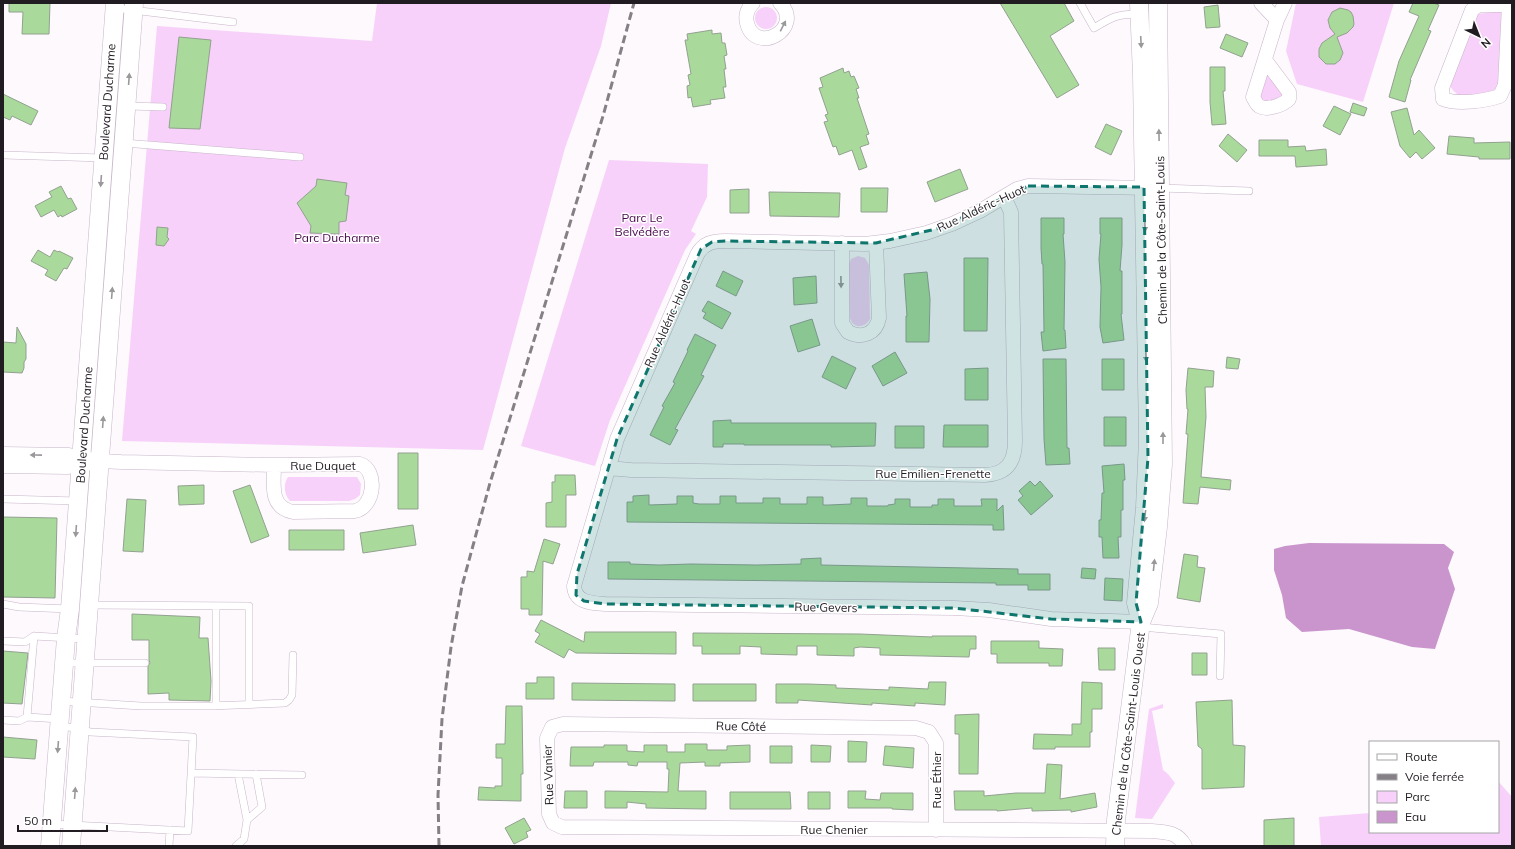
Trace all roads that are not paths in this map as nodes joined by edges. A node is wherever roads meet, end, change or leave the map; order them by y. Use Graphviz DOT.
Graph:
graph roads {
  1 [pos="753,3"];
  2 [pos="780,3"];
  3 [pos="1080,3"];
  4 [pos="1158,3"];
  5 [pos="1261,3"];
  6 [pos="1285,3"];
  7 [pos="115,5"];
  8 [pos="1511,5"];
  9 [pos="134,6"];
  10 [pos="1139,9"];
  11 [pos="1277,20"];
  12 [pos="233,22"];
  13 [pos="1265,60"];
  14 [pos="117,106"];
  15 [pos="163,107"];
  16 [pos="124,143"];
  17 [pos="3,155"];
  18 [pos="300,156"];
  19 [pos="103,158"];
  20 [pos="1152,188"];
  21 [pos="1249,191"];
  22 [pos="1004,197"];
  23 [pos="842,243"];
  24 [pos="876,243"];
  25 [pos="3,454"];
  26 [pos="82,461"];
  27 [pos="100,461"];
  28 [pos="274,465"];
  29 [pos="3,466"];
  30 [pos="608,468"];
  31 [pos="1155,477"];
  32 [pos="3,499"];
  33 [pos="78,501"];
  34 [pos="590,534"];
  35 [pos="3,604"];
  36 [pos="79,607"];
  37 [pos="216,607"];
  38 [pos="1141,624"];
  39 [pos="34,636"];
  40 [pos="66,638"];
  41 [pos="86,639"];
  42 [pos="3,640"];
  43 [pos="293,655"];
  44 [pos="64,663"];
  45 [pos="84,663"];
  46 [pos="145,663"];
  47 [pos="1220,676"];
  48 [pos="61,701"];
  49 [pos="82,703"];
  50 [pos="249,705"];
  51 [pos="216,706"];
  52 [pos="27,716"];
  53 [pos="60,719"];
  54 [pos="3,720"];
  55 [pos="552,727"];
  56 [pos="80,728"];
  57 [pos="929,732"];
  58 [pos="191,773"];
  59 [pos="238,774"];
  60 [pos="256,774"];
  61 [pos="302,775"];
  62 [pos="247,820"];
  63 [pos="553,823"];
  64 [pos="52,824"];
  65 [pos="72,825"];
  66 [pos="170,830"];
  67 [pos="936,830"];
  68 [pos="1115,838"];
  69 [pos="50,846"];
  70 [pos="71,846"];
  71 [pos="169,846"];
  72 [pos="236,846"];
  73 [pos="1185,846"];
  1 -- 2 [label="street, one-way"];
  3 -- 10 [label="lane"];
  20 -- 4 [label="street, Chemin de la Côte-Saint-Louis, one-way"];
  5 -- 11 [label="street"];
  6 -- 11 [label="street"];
  7 -- 9 [label="lane"];
  7 -- 14 [label="street, Boulevard Ducharme"];
  8 -- 8 [label="street"];
  9 -- 12 [label="lane"];
  14 -- 9 [label="street, Boulevard Ducharme, one-way"];
  10 -- 20 [label="street, Chemin de la Côte-Saint-Louis, one-way"];
  11 -- 13 [label="street"];
  14 -- 15 [label="lane"];
  14 -- 16 [label="street, Boulevard Ducharme"];
  14 -- 19 [label="street, Boulevard Ducharme"];
  16 -- 18 [label="lane"];
  16 -- 19 [label="lane"];
  27 -- 16 [label="street, Boulevard Ducharme, one-way"];
  17 -- 19 [label="lane"];
  19 -- 26 [label="street, Boulevard Ducharme, one-way"];
  20 -- 21 [label="lane"];
  20 -- 22 [label="street, Rue Aldéric-Huot"];
  20 -- 31 [label="street, Chemin de la Côte-Saint-Louis"];
  22 -- 24 [label="street, Rue Aldéric-Huot"];
  22 -- 30 [label="street, Rue Emilien-Frenette"];
  23 -- 24 [label="street, Rue Aldéric-Huot"];
  23 -- 24 [label="street, one-way"];
  23 -- 30 [label="street, Rue Aldéric-Huot"];
  26 -- 25 [label="street, Rue Duquet, one-way"];
  26 -- 27 [label="street, Rue Duquet"];
  26 -- 29 [label="street, Rue Duquet"];
  26 -- 33 [label="street, Boulevard Ducharme"];
  27 -- 28 [label="street, Rue Duquet"];
  27 -- 36 [label="street, Boulevard Ducharme"];
  28 -- 28 [label="street, Rue Duquet"];
  30 -- 34 [label="street, Rue Aldéric-Huot"];
  31 -- 38 [label="street, Chemin de la Côte-Saint-Louis Ouest"];
  32 -- 33 [label="lane"];
  33 -- 36 [label="street, Boulevard Ducharme, one-way"];
  34 -- 38 [label="street, Rue Gevers"];
  35 -- 36 [label="lane"];
  36 -- 37 [label="lane"];
  36 -- 40 [label="street, Boulevard Ducharme"];
  36 -- 41 [label="street, Boulevard Ducharme"];
  37 -- 50 [label="lane"];
  37 -- 51 [label="lane"];
  38 -- 47 [label="lane"];
  38 -- 68 [label="street, Chemin de la Côte-Saint-Louis Ouest"];
  39 -- 40 [label="lane"];
  39 -- 42 [label="lane"];
  39 -- 52 [label="lane"];
  40 -- 41 [label="lane"];
  40 -- 44 [label="street, Boulevard Ducharme"];
  41 -- 45 [label="street, Boulevard Ducharme"];
  43 -- 50 [label="lane"];
  44 -- 45 [label="lane"];
  44 -- 48 [label="street, Boulevard Ducharme"];
  45 -- 46 [label="lane"];
  45 -- 49 [label="street, Boulevard Ducharme"];
  48 -- 49 [label="lane"];
  48 -- 53 [label="street, Boulevard Ducharme"];
  49 -- 51 [label="lane"];
  49 -- 56 [label="street, Boulevard Ducharme"];
  50 -- 51 [label="lane"];
  52 -- 53 [label="lane"];
  52 -- 54 [label="lane"];
  53 -- 56 [label="lane"];
  53 -- 64 [label="street, Boulevard Ducharme, one-way"];
  55 -- 57 [label="street, Rue Côté"];
  55 -- 63 [label="street, Rue Vanier"];
  56 -- 58 [label="lane"];
  65 -- 56 [label="street, Boulevard Ducharme, one-way"];
  57 -- 67 [label="street, Rue Éthier"];
  58 -- 59 [label="lane"];
  58 -- 66 [label="lane"];
  59 -- 60 [label="lane"];
  59 -- 62 [label="lane"];
  60 -- 61 [label="lane"];
  60 -- 62 [label="lane"];
  62 -- 72 [label="lane"];
  63 -- 67 [label="street, Rue Chenier"];
  64 -- 65 [label="lane"];
  64 -- 69 [label="street, Boulevard Ducharme"];
  65 -- 66 [label="lane"];
  65 -- 70 [label="street, Boulevard Ducharme"];
  66 -- 71 [label="lane"];
  67 -- 68 [label="street, Rue Chenier"];
  68 -- 73 [label="street, Rue Chenier"];
}
